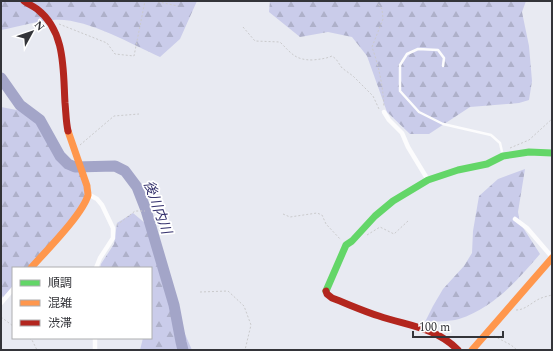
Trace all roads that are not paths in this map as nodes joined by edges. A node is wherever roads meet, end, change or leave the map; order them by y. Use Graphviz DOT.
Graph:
graph roads {
  1 [pos="24,1"];
  2 [pos="443,66"];
  3 [pos="384,112"];
  4 [pos="552,153"];
  5 [pos="503,156"];
  6 [pos="428,180"];
  7 [pos="88,194"];
  8 [pos="515,220"];
  9 [pos="552,258"];
  10 [pos="32,267"];
  11 [pos="96,267"];
  12 [pos="12,290"];
  13 [pos="1,303"];
  14 [pos="95,339"];
  15 [pos="95,350"];
  16 [pos="458,350"];
  17 [pos="472,350"];
  1 -- 7 [label="street"];
  2 -- 5 [label="lane"];
  3 -- 6 [label="street"];
  4 -- 5 [label="street"];
  5 -- 6 [label="street"];
  6 -- 16 [label="street"];
  7 -- 10 [label="street"];
  7 -- 11 [label="street"];
  8 -- 9 [label="street"];
  9 -- 17 [label="street"];
  12 -- 13 [label="street"];
  14 -- 15 [label="street"];
}
